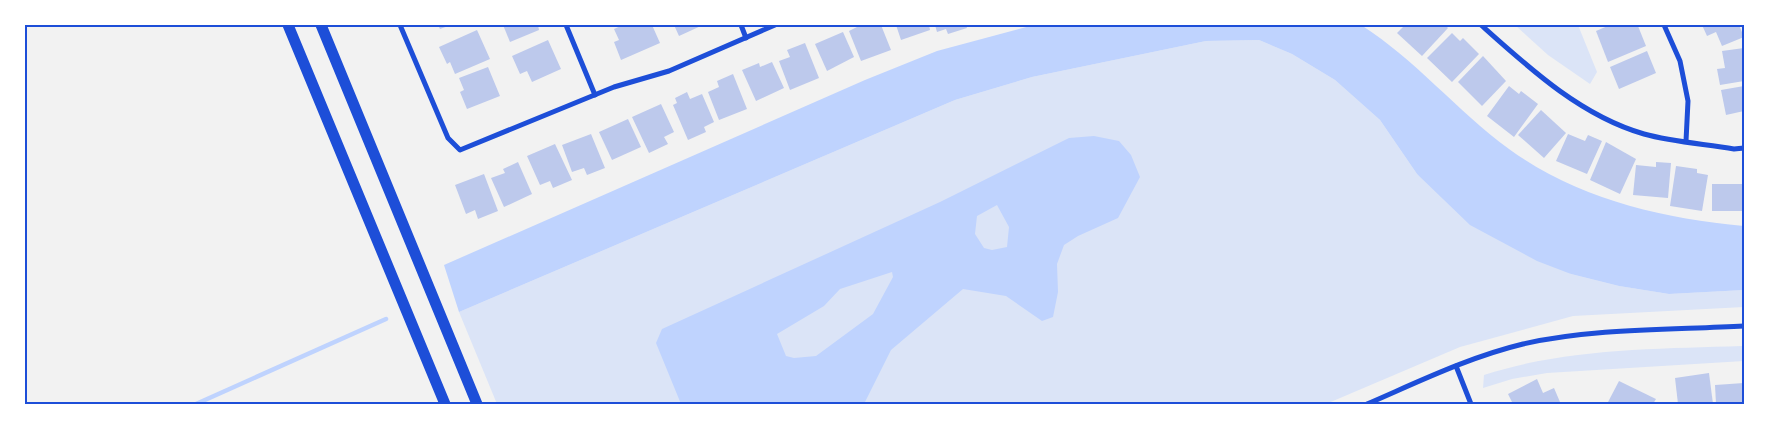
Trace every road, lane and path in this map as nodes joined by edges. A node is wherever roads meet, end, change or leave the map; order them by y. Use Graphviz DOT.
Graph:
graph roads {
  1 [pos="288,25"];
  2 [pos="321,25"];
  3 [pos="400,25"];
  4 [pos="566,25"];
  5 [pos="741,25"];
  6 [pos="775,25"];
  7 [pos="1481,25"];
  8 [pos="1664,25"];
  9 [pos="746,38"];
  10 [pos="595,95"];
  11 [pos="1686,141"];
  12 [pos="1744,148"];
  13 [pos="1744,326"];
  14 [pos="1456,366"];
  15 [pos="445,404"];
  16 [pos="477,404"];
  17 [pos="1367,404"];
  18 [pos="1472,404"];
  1 -- 15 [label="main road"];
  2 -- 16 [label="main road"];
  3 -- 10 [label="street"];
  4 -- 10 [label="street"];
  5 -- 9 [label="street"];
  6 -- 9 [label="street"];
  7 -- 11 [label="street"];
  8 -- 11 [label="street"];
  9 -- 10 [label="street"];
  11 -- 12 [label="street"];
  13 -- 14 [label="street"];
  14 -- 17 [label="street"];
  14 -- 18 [label="street"];
}
